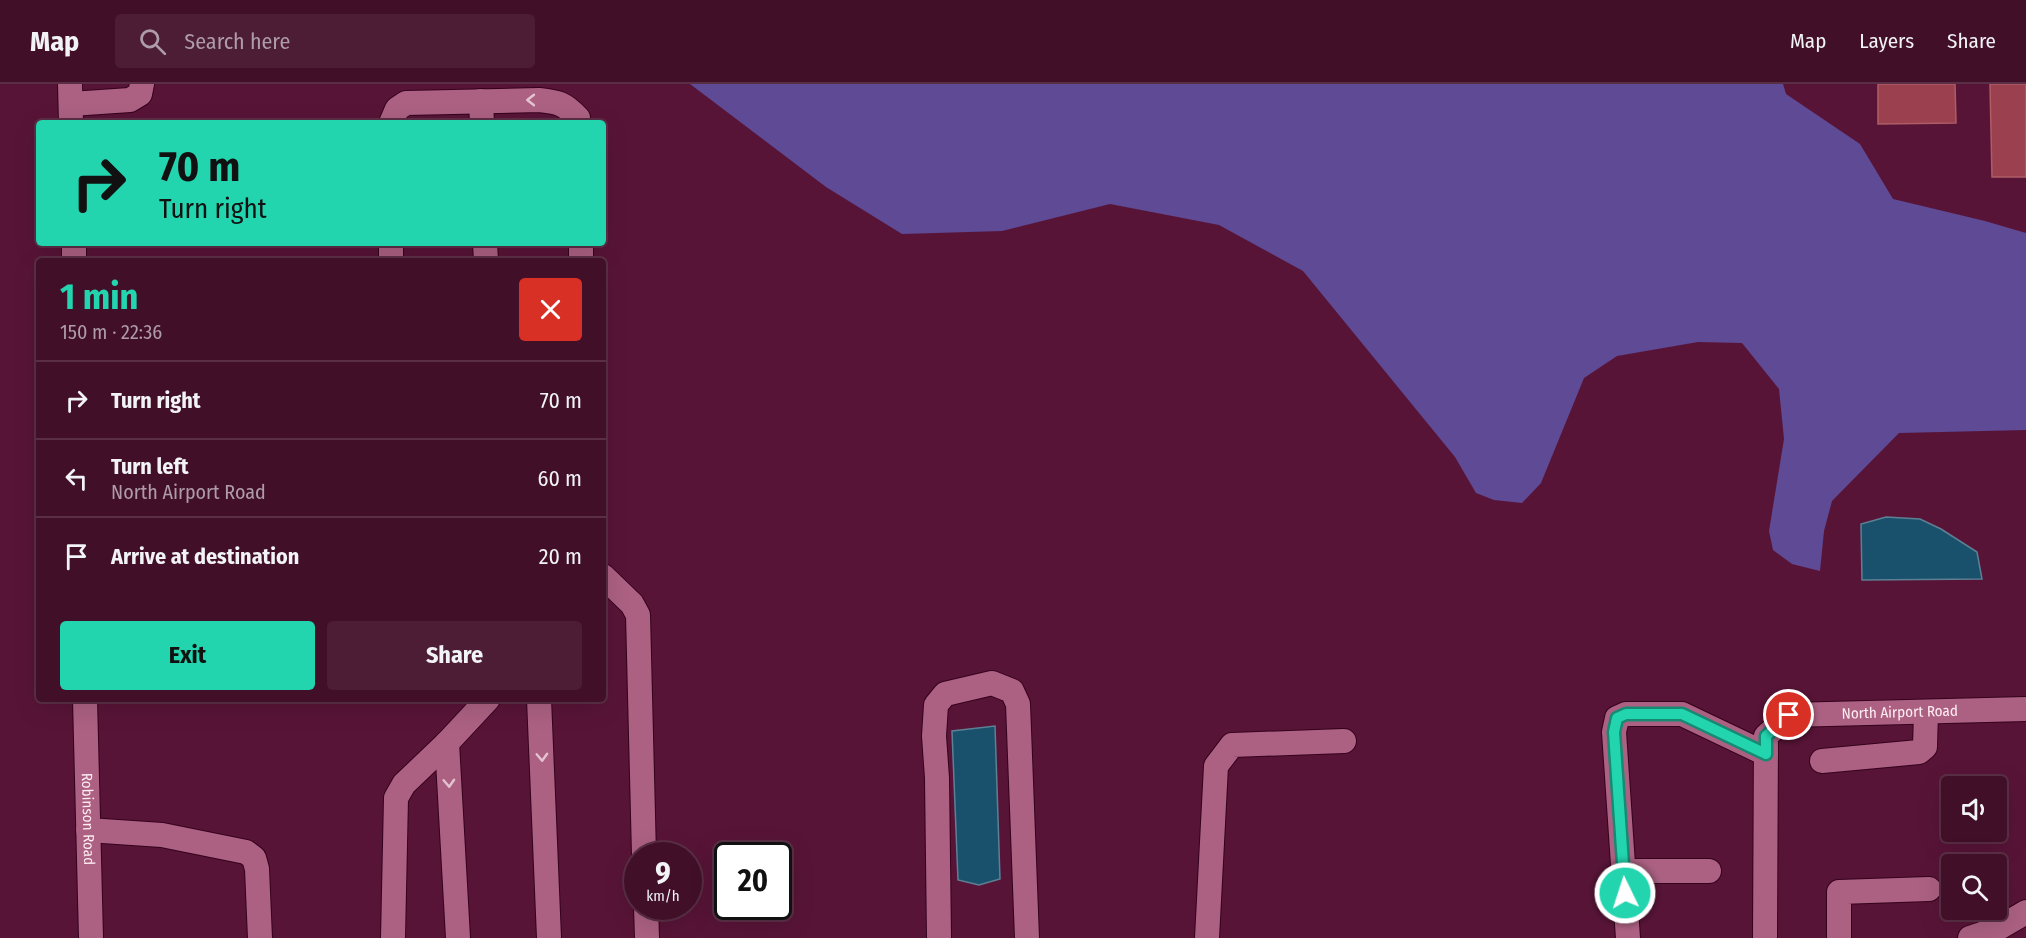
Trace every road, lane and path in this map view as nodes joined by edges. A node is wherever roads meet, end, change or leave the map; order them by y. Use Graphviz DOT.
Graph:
graph roads {
  1 [pos="142,84"];
  2 [pos="71,104"];
  3 [pos="482,112"];
  4 [pos="392,120"];
  5 [pos="578,120"];
  6 [pos="606,580"];
  7 [pos="85,702"];
  8 [pos="485,702"];
  9 [pos="539,702"];
  10 [pos="2026,709"];
  11 [pos="1926,712"];
  12 [pos="1344,741"];
  13 [pos="447,743"];
  14 [pos="1766,754"];
  15 [pos="1822,761"];
  16 [pos="88,830"];
  17 [pos="644,842"];
  18 [pos="1623,871"];
  19 [pos="1709,871"];
  20 [pos="1929,889"];
  21 [pos="2026,912"];
  22 [pos="646,920"];
  23 [pos="1999,933"];
  24 [pos="91,938"];
  25 [pos="260,938"];
  26 [pos="393,938"];
  27 [pos="458,938"];
  28 [pos="549,938"];
  29 [pos="647,938"];
  30 [pos="939,938"];
  31 [pos="1027,938"];
  32 [pos="1207,938"];
  33 [pos="1628,938"];
  34 [pos="1765,938"];
  35 [pos="1839,938"];
  36 [pos="1970,938"];
  1 -- 2 [label="street"];
  3 -- 4 [label="street"];
  5 -- 3 [label="street, one-way"];
  6 -- 17 [label="street"];
  7 -- 16 [label="street, Robinson Road"];
  8 -- 13 [label="street"];
  9 -- 28 [label="street, one-way"];
  10 -- 11 [label="street, North Airport Road"];
  11 -- 14 [label="street, North Airport Road"];
  11 -- 15 [label="street"];
  12 -- 32 [label="street"];
  13 -- 26 [label="street"];
  13 -- 27 [label="street, one-way"];
  14 -- 18 [label="street"];
  14 -- 34 [label="street, North Airport Road"];
  16 -- 24 [label="street, Robinson Road"];
  16 -- 25 [label="street"];
  18 -- 19 [label="street"];
  18 -- 33 [label="street"];
  20 -- 35 [label="street"];
  21 -- 23 [label="street"];
  22 -- 29 [label="street"];
  23 -- 36 [label="street"];
  30 -- 31 [label="street"];
}
